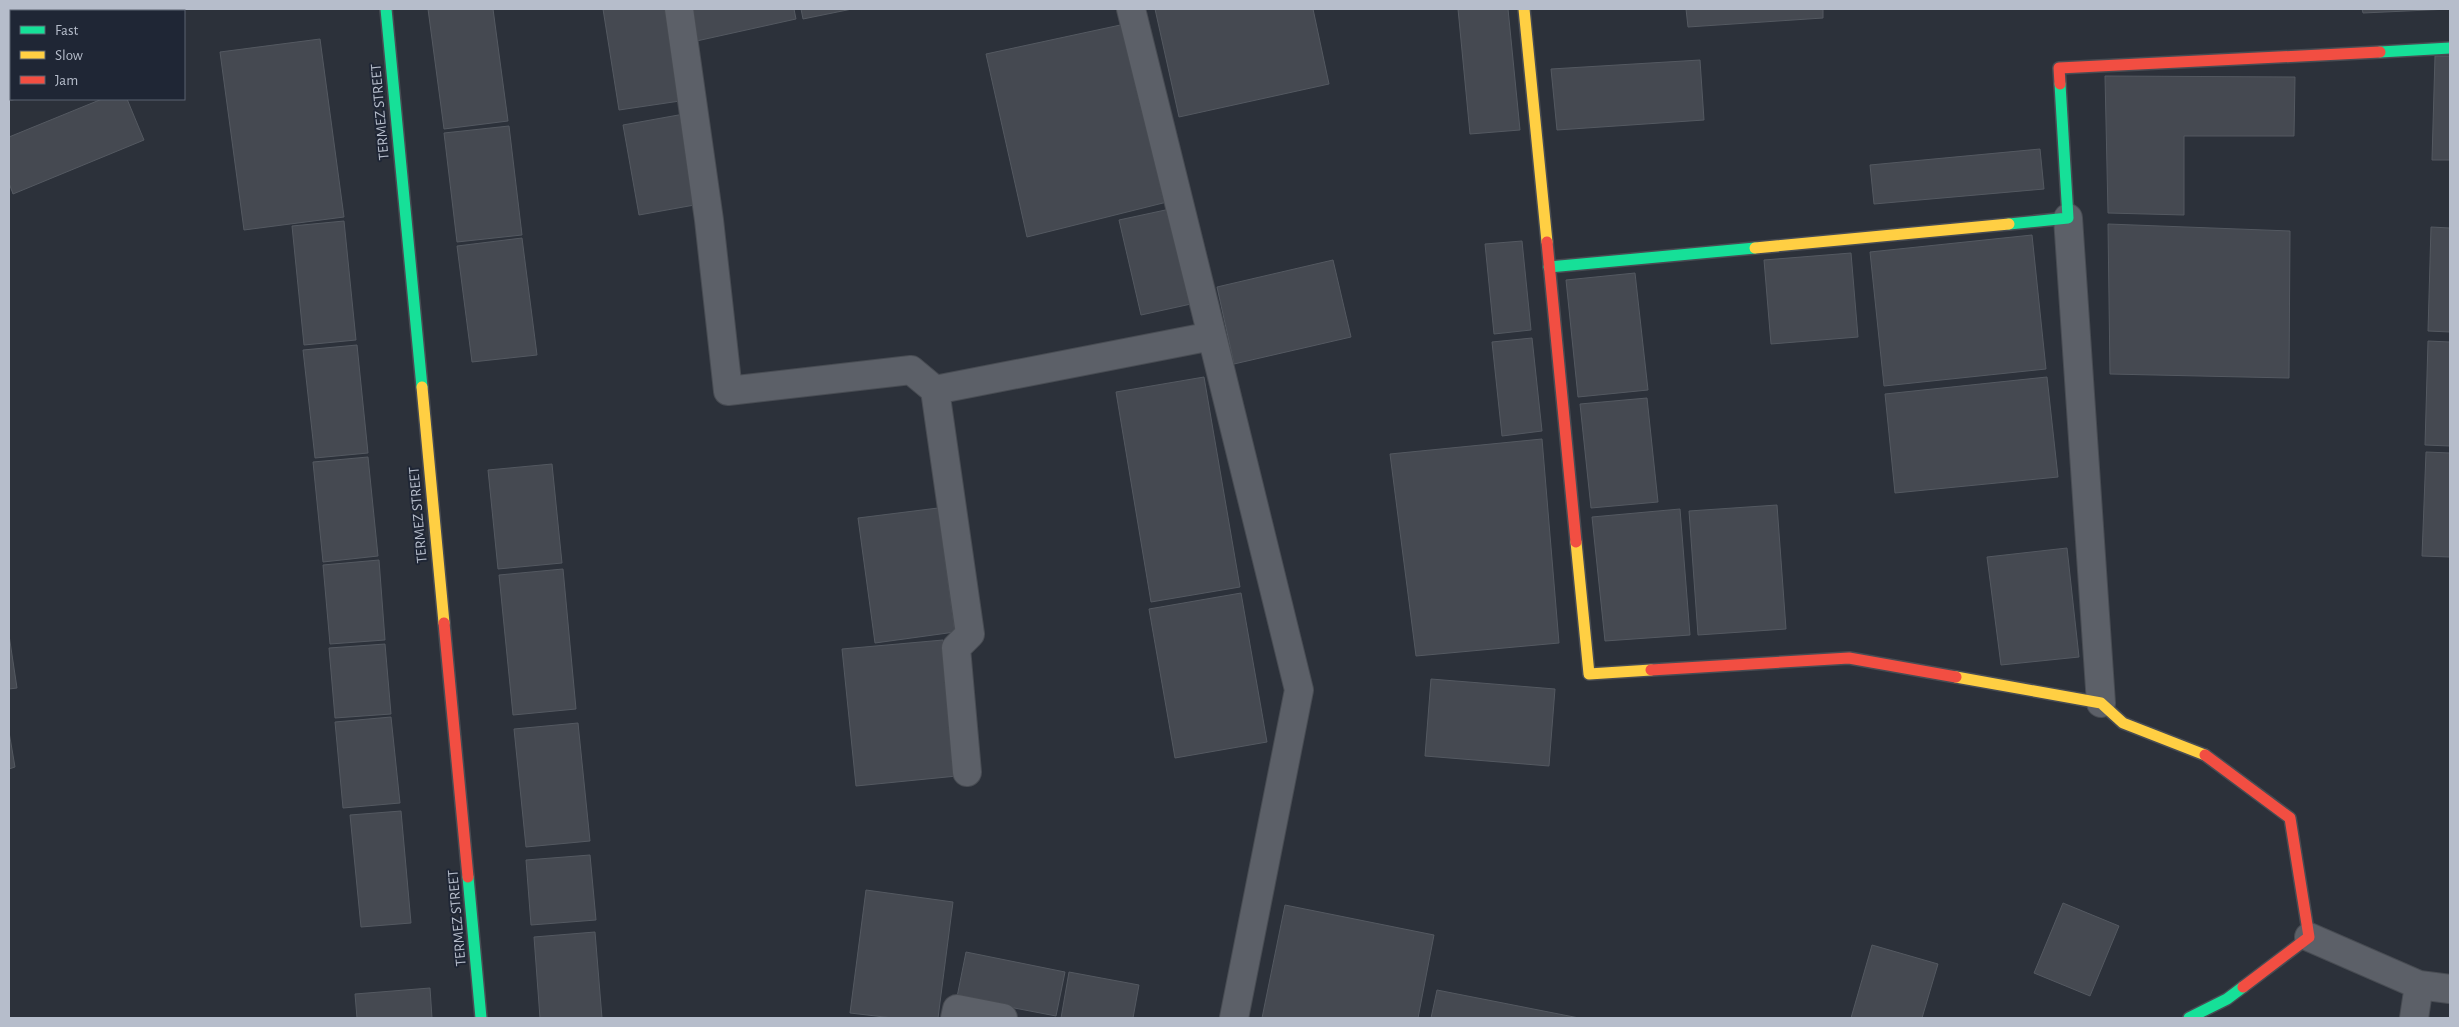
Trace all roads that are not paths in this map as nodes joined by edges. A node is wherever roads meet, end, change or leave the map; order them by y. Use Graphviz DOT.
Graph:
graph roads {
  1 [pos="386,9"];
  2 [pos="679,9"];
  3 [pos="1131,9"];
  4 [pos="1524,9"];
  5 [pos="2450,48"];
  6 [pos="2068,218"];
  7 [pos="1549,267"];
  8 [pos="1212,336"];
  9 [pos="935,390"];
  10 [pos="2101,703"];
  11 [pos="967,772"];
  12 [pos="2309,937"];
  13 [pos="2419,985"];
  14 [pos="2450,990"];
  15 [pos="481,1018"];
  16 [pos="956,1018"];
  17 [pos="1003,1018"];
  18 [pos="1234,1018"];
  19 [pos="2189,1018"];
  20 [pos="2414,1018"];
  1 -- 15 [label="street, TERMEZ STREET"];
  2 -- 9 [label="street"];
  3 -- 8 [label="street"];
  4 -- 7 [label="street"];
  5 -- 6 [label="street"];
  6 -- 7 [label="street"];
  6 -- 10 [label="street"];
  7 -- 10 [label="street"];
  8 -- 9 [label="street"];
  8 -- 18 [label="street"];
  9 -- 11 [label="street"];
  10 -- 12 [label="street"];
  12 -- 13 [label="street"];
  12 -- 19 [label="street"];
  13 -- 14 [label="street"];
  13 -- 20 [label="street"];
  16 -- 17 [label="street"];
}
